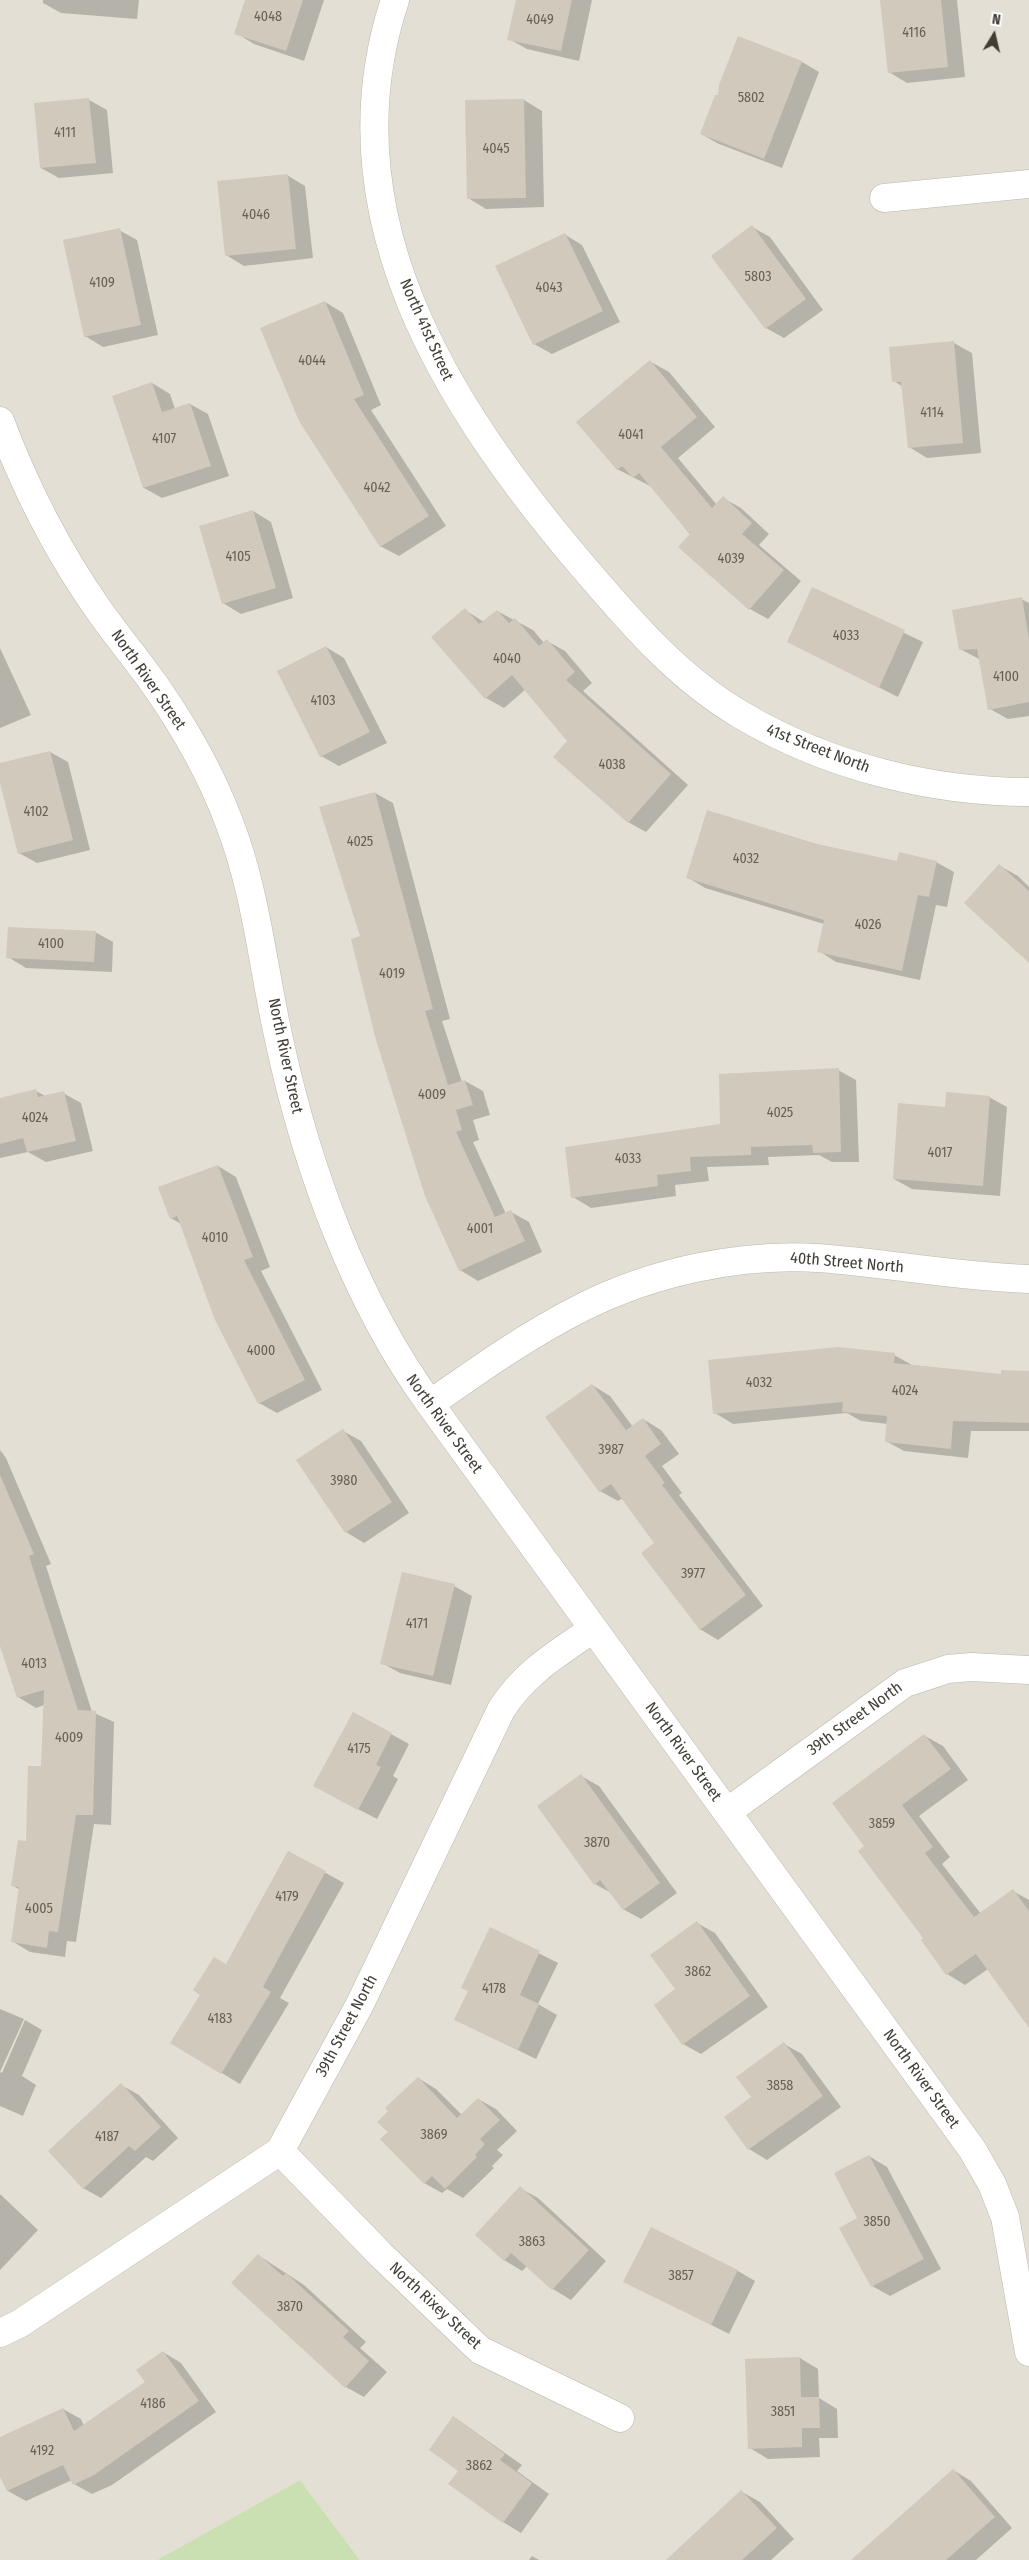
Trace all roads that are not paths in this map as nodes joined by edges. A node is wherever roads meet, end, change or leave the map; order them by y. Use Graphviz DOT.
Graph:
graph roads {
  1 [pos="395,0"];
  2 [pos="1029,184"];
  3 [pos="884,198"];
  4 [pos="0,421"];
  5 [pos="640,631"];
  6 [pos="1029,792"];
  7 [pos="1029,1279"];
  8 [pos="430,1404"];
  9 [pos="593,1629"];
  10 [pos="1029,1670"];
  11 [pos="727,1812"];
  12 [pos="280,2151"];
  13 [pos="1024,2298"];
  14 [pos="0,2333"];
  15 [pos="1029,2352"];
  16 [pos="620,2418"];
  1 -- 5 [label="street, North 41st Street"];
  2 -- 3 [label="street"];
  4 -- 8 [label="street, North River Street"];
  5 -- 6 [label="street, 41st Street North"];
  7 -- 8 [label="street, 40th Street North"];
  8 -- 9 [label="street, North River Street"];
  9 -- 11 [label="street, North River Street"];
  9 -- 12 [label="street, 39th Street North"];
  10 -- 11 [label="street, 39th Street North"];
  11 -- 13 [label="street, North River Street"];
  12 -- 14 [label="street, 39th Street North"];
  12 -- 16 [label="street, North Rixey Street"];
  13 -- 15 [label="street, North River Street"];
}
